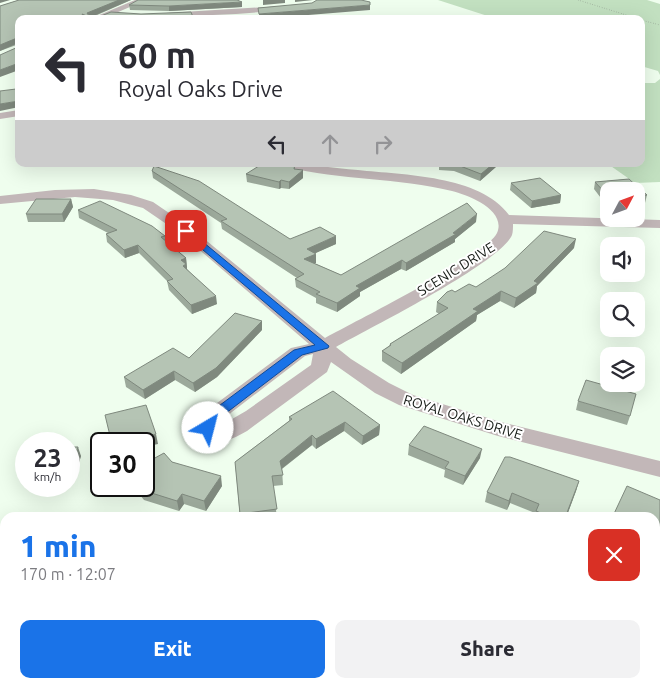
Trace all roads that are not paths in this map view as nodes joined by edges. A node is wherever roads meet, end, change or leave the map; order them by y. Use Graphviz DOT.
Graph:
graph roads {
  1 [pos="142,0"];
  2 [pos="295,6"];
  3 [pos="110,12"];
  4 [pos="103,15"];
  5 [pos="134,15"];
  6 [pos="159,15"];
  7 [pos="15,114"];
  8 [pos="0,116"];
  9 [pos="309,167"];
  10 [pos="0,200"];
  11 [pos="504,219"];
  12 [pos="660,224"];
  13 [pos="324,346"];
  14 [pos="660,469"];
  1 -- 3 [label="street"];
  2 -- 6 [label="street"];
  3 -- 4 [label="street"];
  3 -- 5 [label="street"];
  7 -- 8 [label="street"];
  9 -- 11 [label="street"];
  10 -- 13 [label="street, ROYAL OAKS DRIVE"];
  11 -- 12 [label="street"];
  11 -- 13 [label="street, SCENIC DRIVE"];
  13 -- 13 [label="street, SCENIC DRIVE"];
  13 -- 14 [label="street, ROYAL OAKS DRIVE"];
}
